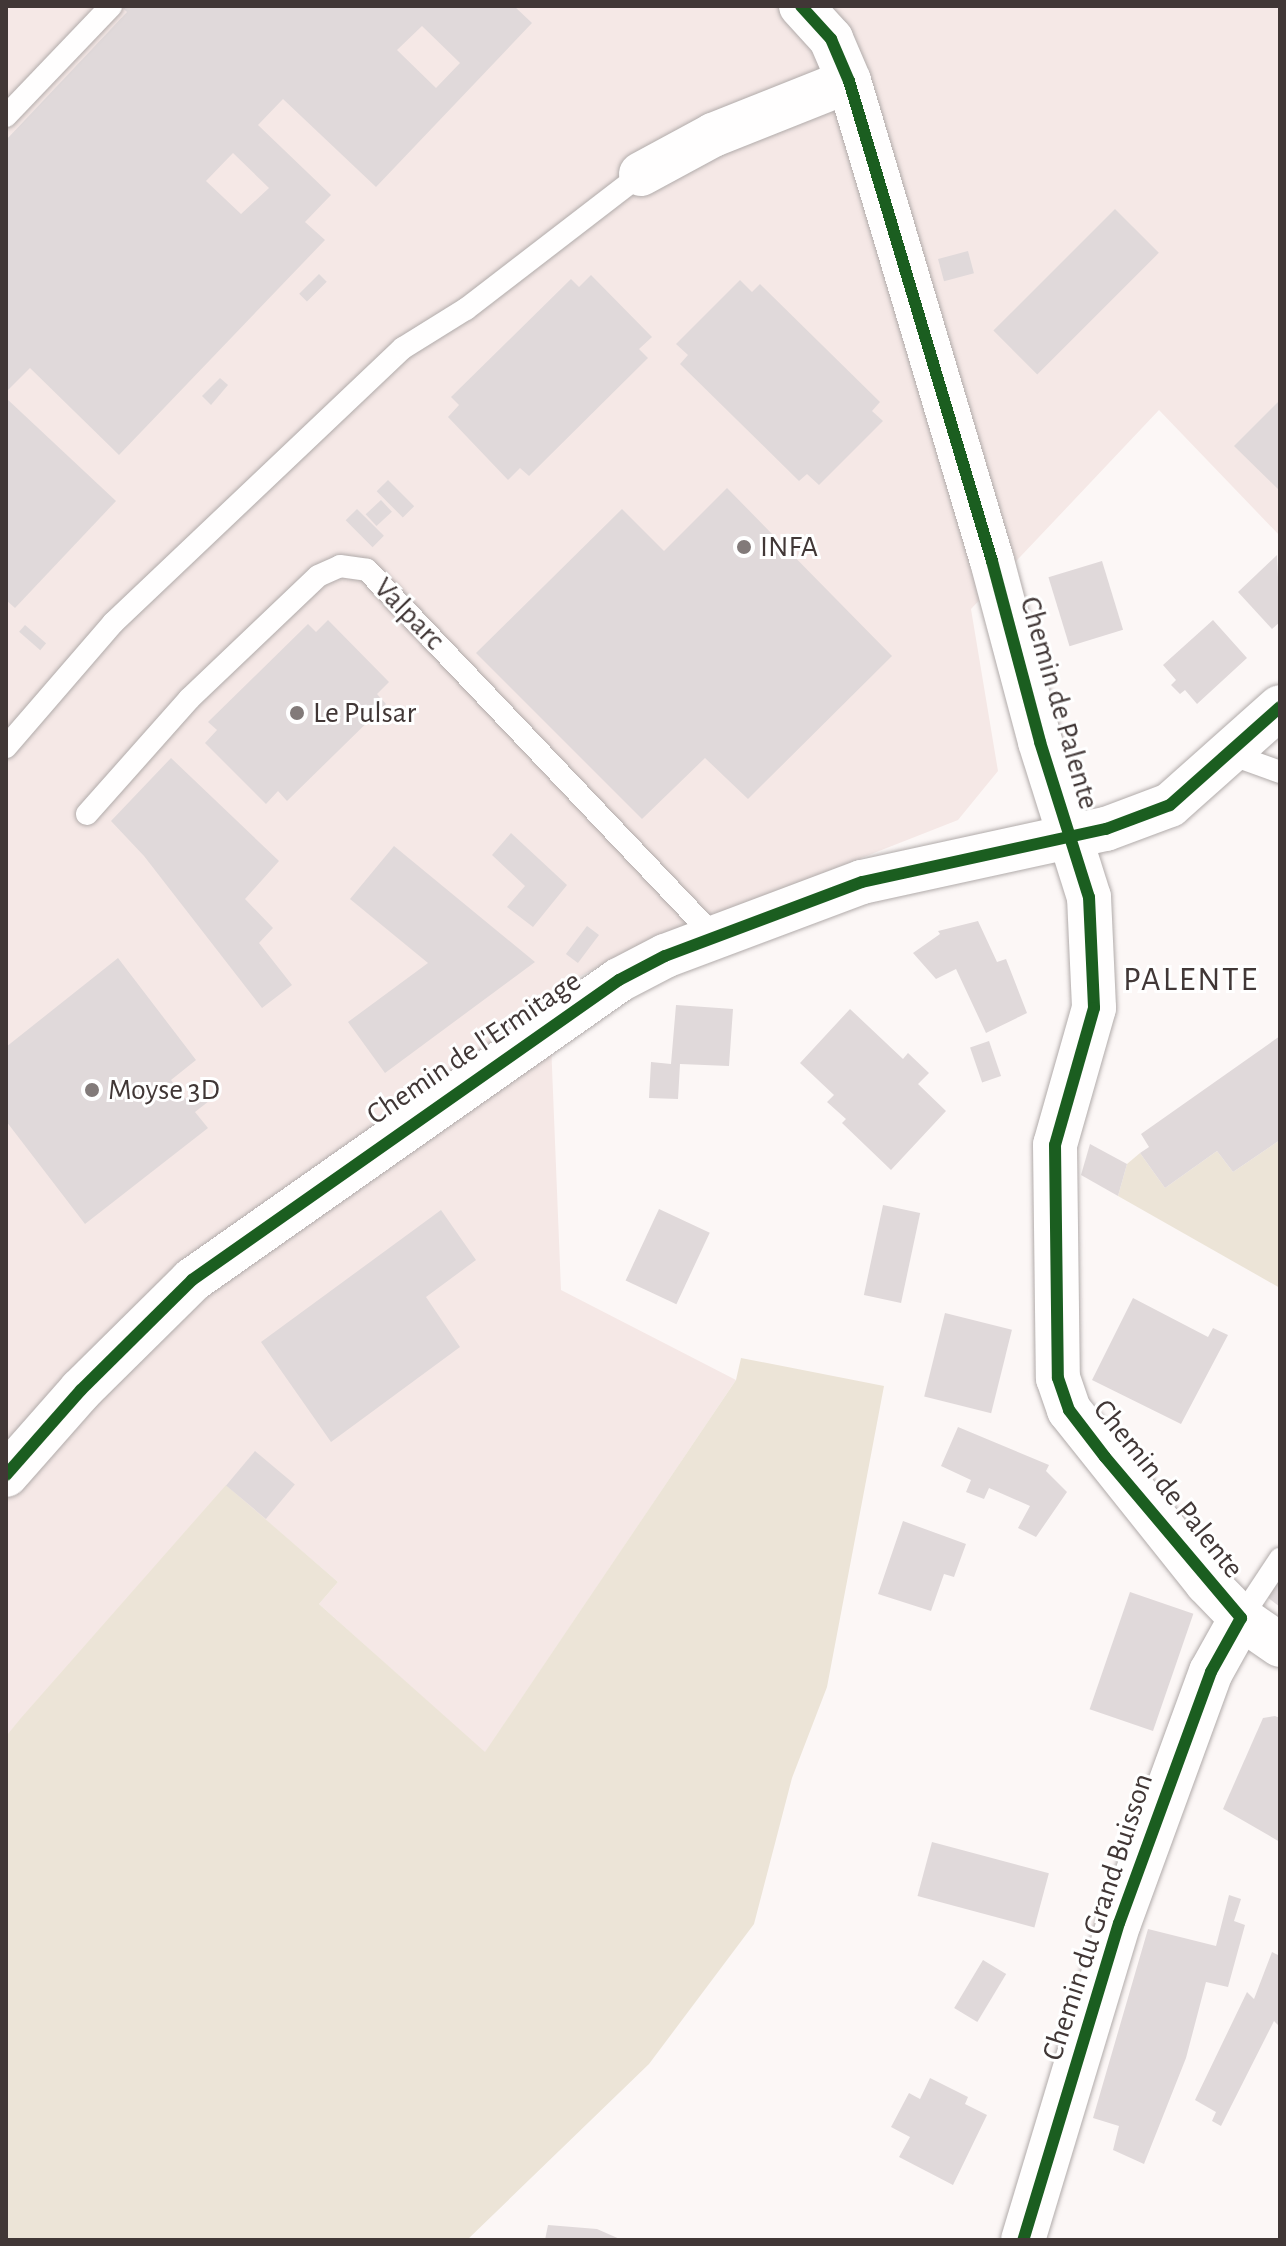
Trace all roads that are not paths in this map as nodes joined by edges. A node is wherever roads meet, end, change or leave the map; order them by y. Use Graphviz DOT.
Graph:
graph roads {
  1 [pos="111,6"];
  2 [pos="801,6"];
  3 [pos="828,22"];
  4 [pos="849,81"];
  5 [pos="6,116"];
  6 [pos="641,174"];
  7 [pos="1280,707"];
  8 [pos="6,747"];
  9 [pos="1230,754"];
  10 [pos="1280,772"];
  11 [pos="87,814"];
  12 [pos="1070,837"];
  13 [pos="715,937"];
  14 [pos="6,1475"];
  15 [pos="1280,1559"];
  16 [pos="1241,1618"];
  17 [pos="1280,1645"];
  18 [pos="1023,2240"];
  1 -- 5 [label="lane"];
  2 -- 3 [label="street, Chemin de Palente"];
  3 -- 4 [label="street, Chemin de Palente"];
  4 -- 6 [label="street"];
  4 -- 12 [label="street, Chemin de Palente"];
  6 -- 8 [label="lane"];
  7 -- 9 [label="street, Chemin de l'Ermitage"];
  9 -- 10 [label="lane"];
  9 -- 12 [label="street, Chemin de l'Ermitage"];
  11 -- 13 [label="lane, Valparc"];
  12 -- 13 [label="street, Chemin de l'Ermitage"];
  12 -- 16 [label="street, Chemin de Palente"];
  13 -- 14 [label="street, Chemin de l'Ermitage"];
  15 -- 16 [label="lane"];
  16 -- 17 [label="street, Chemin de Palente"];
  16 -- 18 [label="street, Chemin du Grand Buisson"];
}
